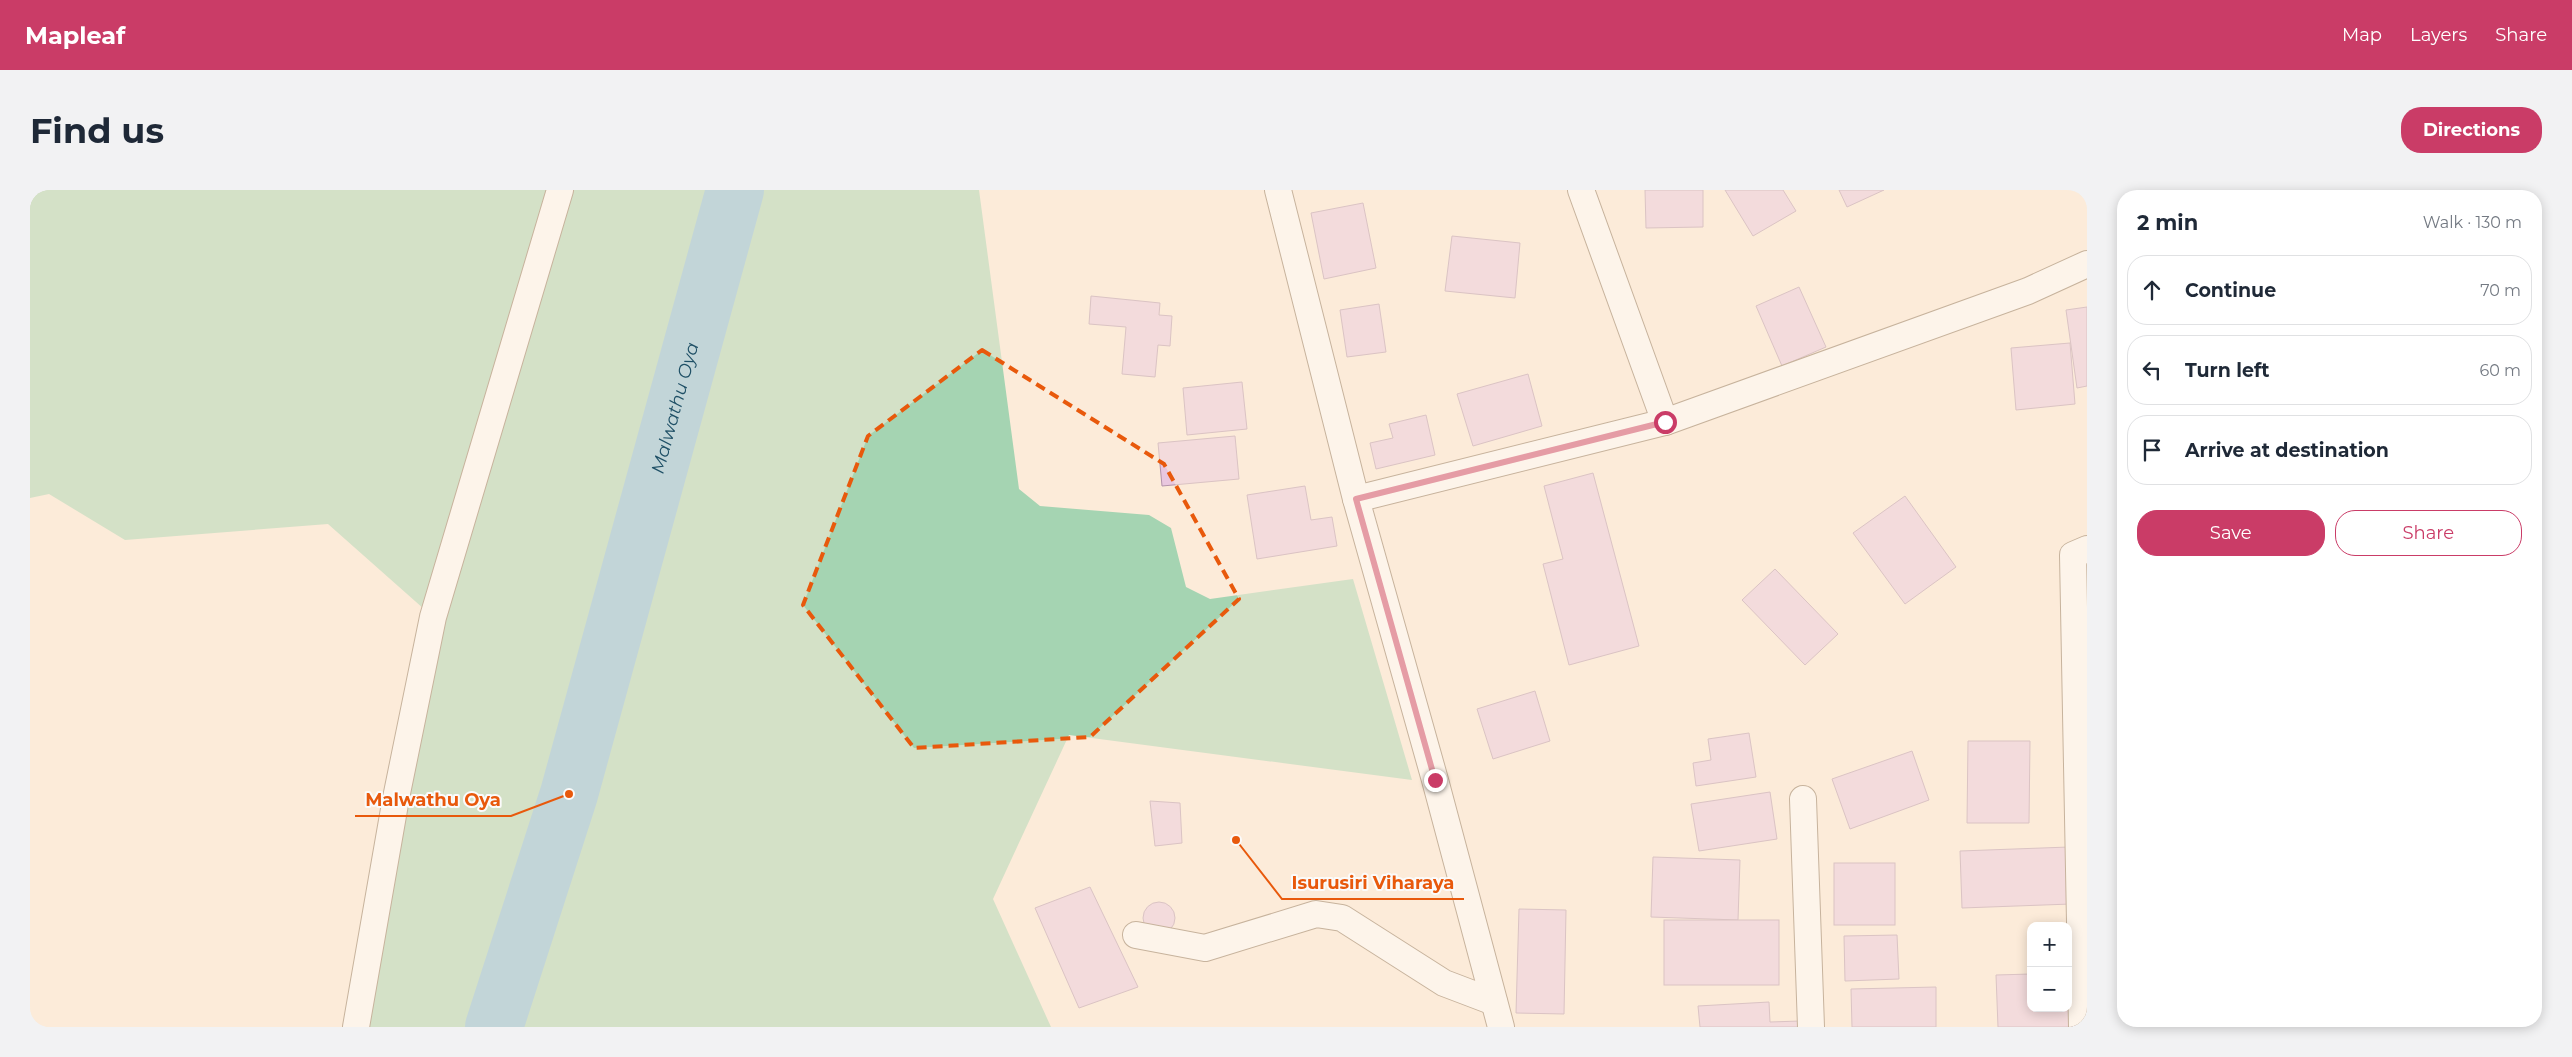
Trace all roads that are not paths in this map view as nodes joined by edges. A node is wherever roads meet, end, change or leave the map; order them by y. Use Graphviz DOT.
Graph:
graph roads {
  1 [pos="560,190"];
  2 [pos="1278,190"];
  3 [pos="1581,190"];
  4 [pos="2087,264"];
  5 [pos="1665,422"];
  6 [pos="1356,499"];
  7 [pos="2087,549"];
  8 [pos="1803,799"];
  9 [pos="1136,935"];
  10 [pos="1494,1002"];
  11 [pos="356,1027"];
  12 [pos="1501,1027"];
  13 [pos="1811,1027"];
  14 [pos="2082,1027"];
  1 -- 11 [label="street"];
  2 -- 6 [label="street"];
  3 -- 5 [label="street"];
  4 -- 5 [label="street"];
  5 -- 6 [label="street"];
  6 -- 10 [label="street"];
  7 -- 14 [label="street"];
  8 -- 13 [label="street"];
  9 -- 10 [label="street"];
  10 -- 12 [label="street"];
}
